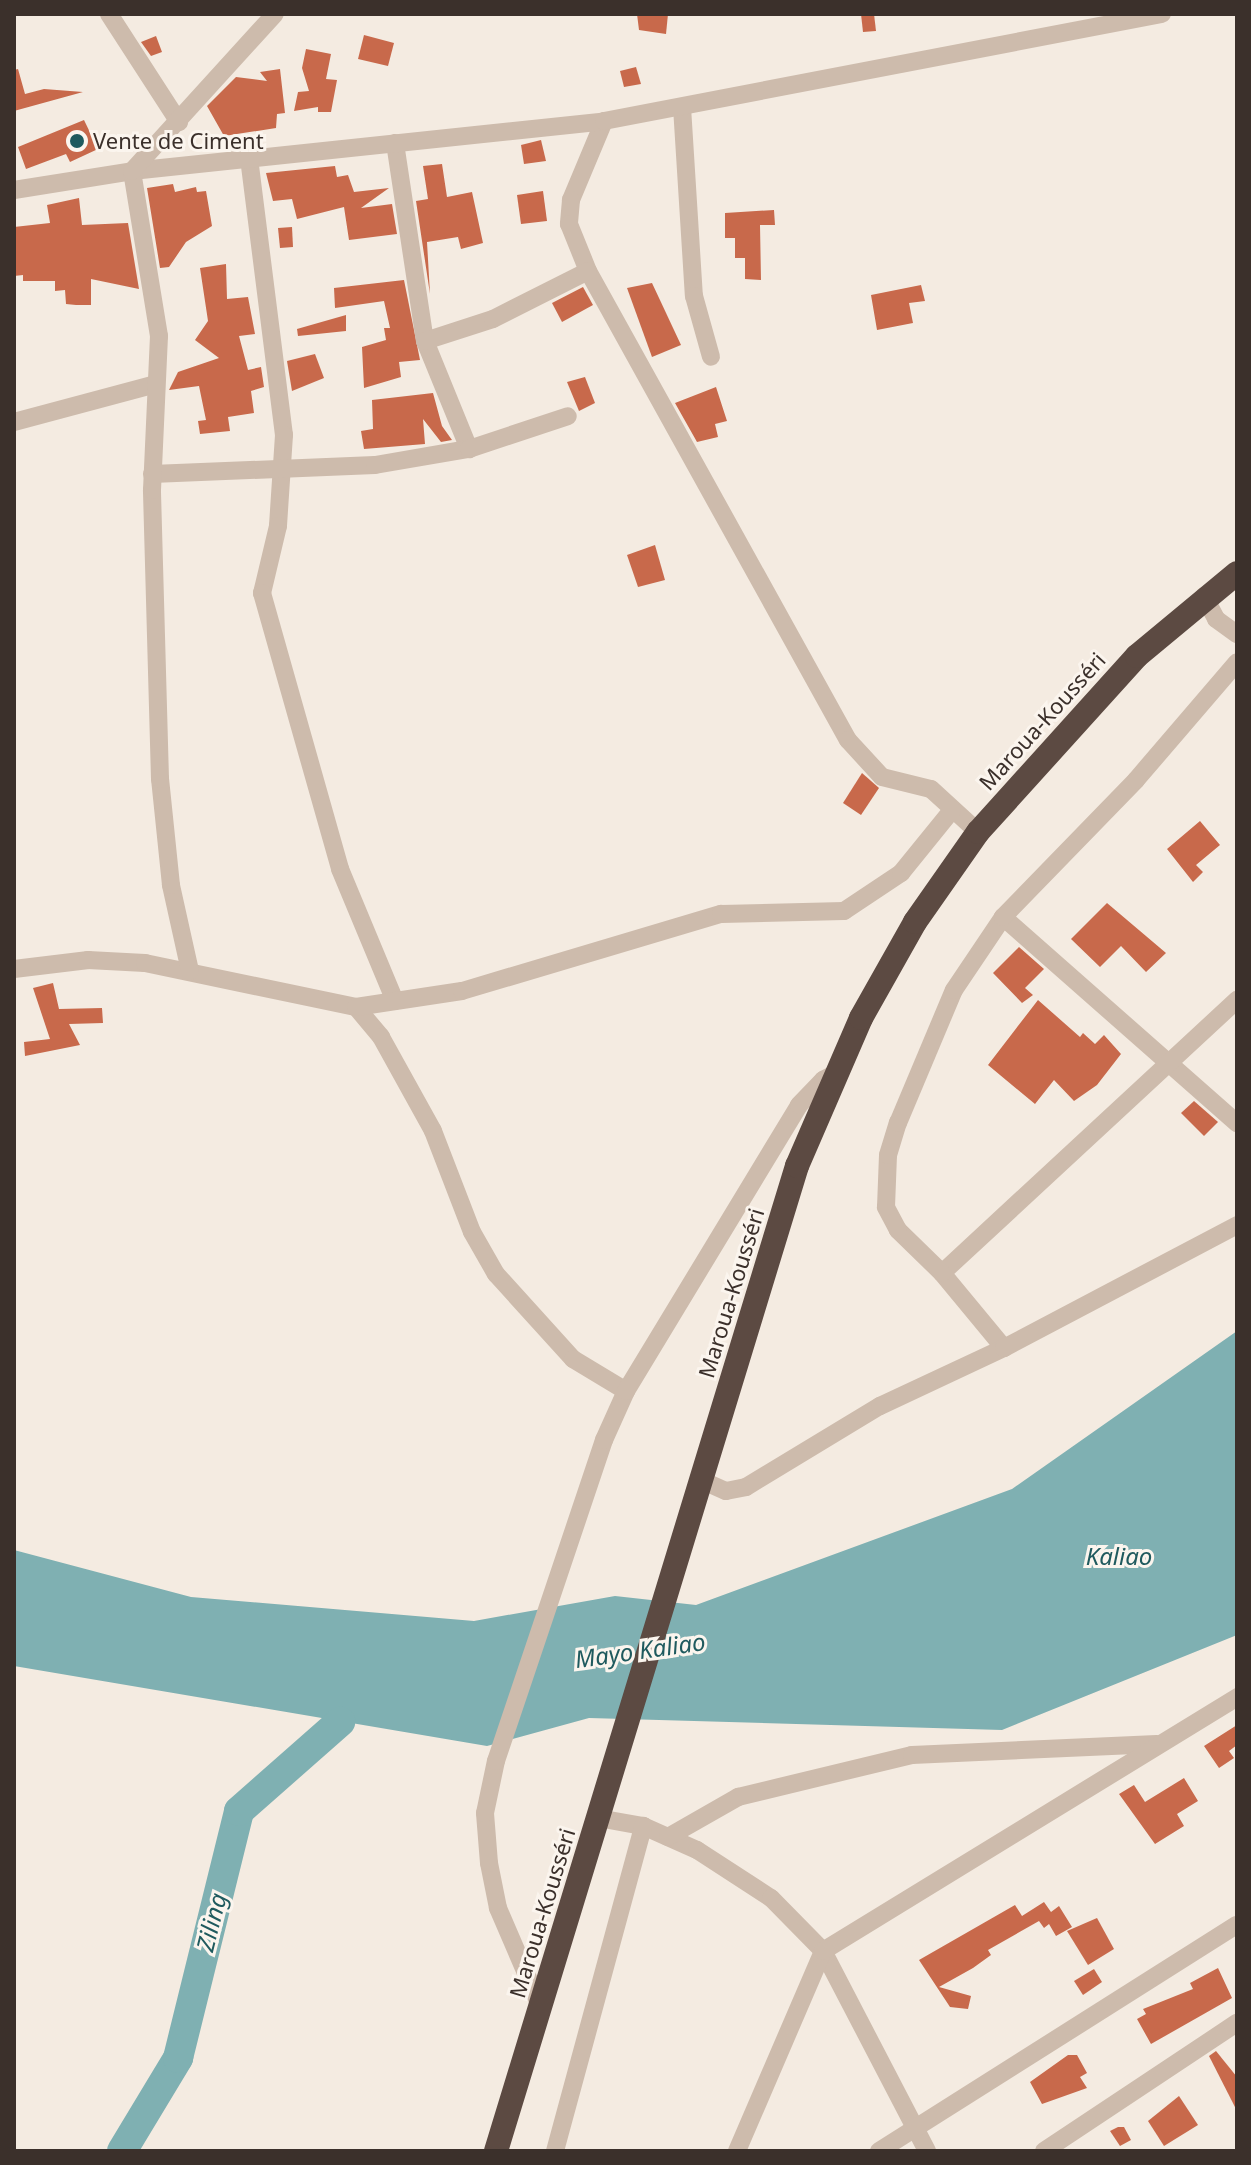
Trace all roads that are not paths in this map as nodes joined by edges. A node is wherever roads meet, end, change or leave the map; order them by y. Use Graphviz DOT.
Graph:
graph roads {
  1 [pos="109,14"];
  2 [pos="275,14"];
  3 [pos="1162,14"];
  4 [pos="682,107"];
  5 [pos="604,121"];
  6 [pos="179,122"];
  7 [pos="395,143"];
  8 [pos="249,158"];
  9 [pos="132,171"];
  10 [pos="14,190"];
  11 [pos="588,271"];
  12 [pos="425,341"];
  13 [pos="711,357"];
  14 [pos="156,384"];
  15 [pos="568,416"];
  16 [pos="14,422"];
  17 [pos="469,449"];
  18 [pos="282,466"];
  19 [pos="152,474"];
  20 [pos="1237,573"];
  21 [pos="1204,596"];
  22 [pos="1237,634"];
  23 [pos="1237,662"];
  24 [pos="952,810"];
  25 [pos="978,832"];
  26 [pos="1003,917"];
  27 [pos="14,969"];
  28 [pos="190,971"];
  29 [pos="1237,1000"];
  30 [pos="395,1001"];
  31 [pos="356,1007"];
  32 [pos="1170,1061"];
  33 [pos="838,1072"];
  34 [pos="1237,1123"];
  35 [pos="1237,1225"];
  36 [pos="942,1273"];
  37 [pos="1004,1348"];
  38 [pos="626,1391"];
  39 [pos="701,1480"];
  40 [pos="1237,1697"];
  41 [pos="1161,1744"];
  42 [pos="598,1818"];
  43 [pos="643,1826"];
  44 [pos="668,1837"];
  45 [pos="1237,1925"];
  46 [pos="823,1951"];
  47 [pos="541,2008"];
  48 [pos="1237,2023"];
  49 [pos="916,2129"];
  50 [pos="496,2151"];
  51 [pos="555,2151"];
  52 [pos="737,2151"];
  53 [pos="879,2151"];
  54 [pos="927,2151"];
  55 [pos="1044,2151"];
  1 -- 6 [label="street"];
  2 -- 6 [label="street"];
  3 -- 4 [label="street"];
  4 -- 5 [label="street"];
  4 -- 13 [label="street"];
  5 -- 7 [label="street"];
  5 -- 11 [label="street"];
  6 -- 9 [label="street"];
  7 -- 8 [label="street"];
  7 -- 12 [label="street"];
  8 -- 9 [label="street"];
  8 -- 18 [label="street"];
  9 -- 10 [label="street"];
  9 -- 14 [label="street"];
  11 -- 12 [label="street"];
  11 -- 24 [label="street"];
  12 -- 17 [label="street"];
  14 -- 16 [label="street"];
  14 -- 19 [label="street"];
  15 -- 17 [label="street"];
  17 -- 18 [label="street"];
  18 -- 19 [label="street"];
  18 -- 30 [label="street"];
  19 -- 28 [label="street"];
  20 -- 21 [label="highway, Maroua-Kousséri"];
  21 -- 22 [label="street"];
  21 -- 25 [label="highway, Maroua-Kousséri"];
  23 -- 26 [label="street"];
  24 -- 25 [label="street"];
  24 -- 30 [label="street"];
  25 -- 33 [label="highway, Maroua-Kousséri"];
  26 -- 32 [label="street"];
  26 -- 36 [label="street"];
  27 -- 28 [label="street"];
  28 -- 31 [label="street"];
  29 -- 32 [label="street"];
  30 -- 31 [label="street"];
  31 -- 38 [label="street"];
  32 -- 34 [label="street"];
  32 -- 36 [label="street"];
  33 -- 38 [label="street"];
  33 -- 39 [label="highway, Maroua-Kousséri"];
  35 -- 37 [label="street"];
  36 -- 37 [label="street"];
  37 -- 39 [label="street"];
  38 -- 47 [label="street"];
  39 -- 42 [label="highway, Maroua-Kousséri"];
  40 -- 41 [label="street"];
  41 -- 44 [label="street"];
  41 -- 46 [label="street"];
  42 -- 43 [label="street"];
  42 -- 47 [label="highway, Maroua-Kousséri"];
  43 -- 44 [label="street"];
  43 -- 51 [label="street"];
  44 -- 46 [label="street"];
  45 -- 49 [label="street"];
  46 -- 49 [label="street"];
  46 -- 52 [label="street"];
  47 -- 50 [label="highway, Maroua-Kousséri"];
  48 -- 55 [label="street"];
  49 -- 53 [label="street"];
  49 -- 54 [label="street"];
}
